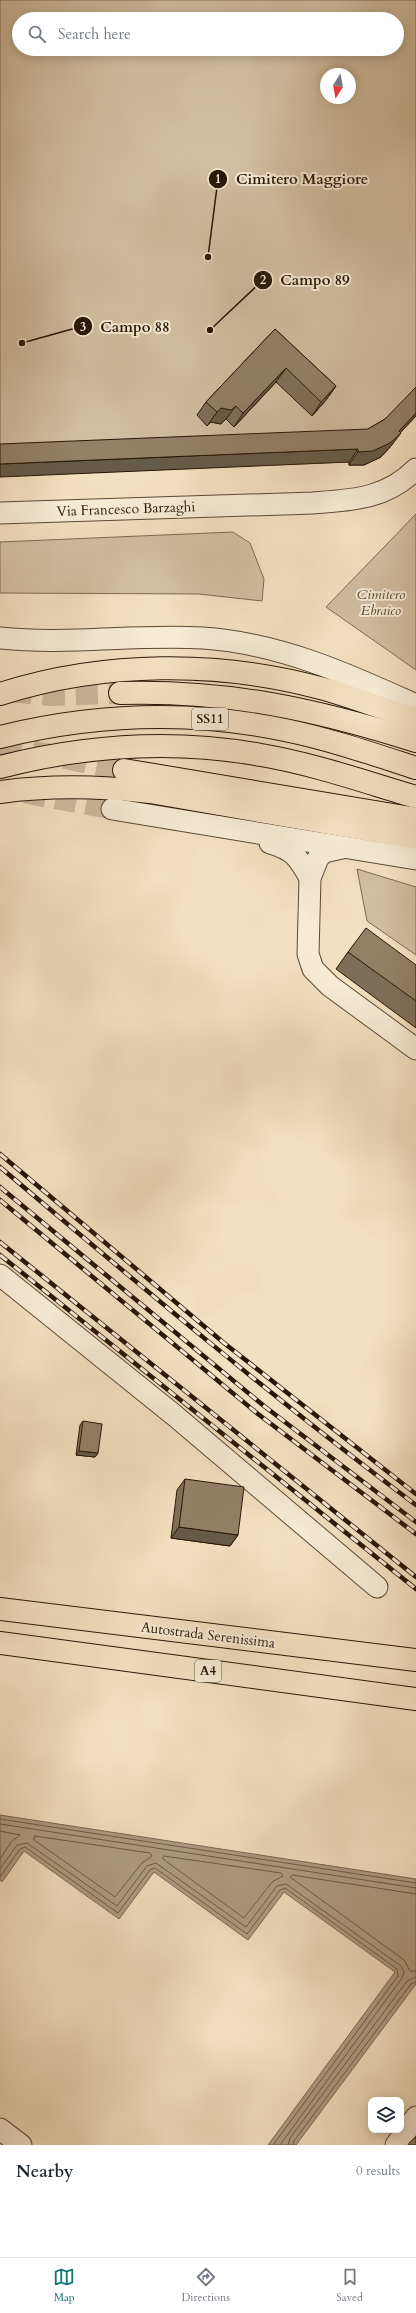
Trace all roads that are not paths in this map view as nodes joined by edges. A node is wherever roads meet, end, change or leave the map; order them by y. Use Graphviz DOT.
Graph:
graph roads {
  1 [pos="416,469"];
  2 [pos="0,513"];
  3 [pos="0,638"];
  4 [pos="120,693"];
  5 [pos="0,694"];
  6 [pos="416,705"];
  7 [pos="416,720"];
  8 [pos="0,737"];
  9 [pos="416,741"];
  10 [pos="0,767"];
  11 [pos="416,768"];
  12 [pos="124,770"];
  13 [pos="0,792"];
  14 [pos="416,797"];
  15 [pos="112,808"];
  16 [pos="416,819"];
  17 [pos="201,823"];
  18 [pos="416,838"];
  19 [pos="344,848"];
  20 [pos="416,859"];
  21 [pos="310,878"];
  22 [pos="416,1049"];
  23 [pos="0,1275"];
  24 [pos="377,1587"];
  25 [pos="0,1609"];
  26 [pos="0,1643"];
  27 [pos="416,1660"];
  28 [pos="416,1699"];
  29 [pos="416,2117"];
  30 [pos="0,2129"];
  31 [pos="22,2145"];
  32 [pos="396,2145"];
  1 -- 2 [label="street, Via Francesco Barzaghi"];
  3 -- 6 [label="street"];
  4 -- 9 [label="highway"];
  5 -- 7 [label="highway"];
  8 -- 11 [label="highway, SS11"];
  10 -- 14 [label="highway, SS11"];
  12 -- 16 [label="highway"];
  13 -- 18 [label="highway"];
  15 -- 17 [label="street"];
  17 -- 19 [label="street"];
  17 -- 21 [label="street"];
  19 -- 20 [label="street"];
  19 -- 21 [label="street"];
  21 -- 22 [label="street"];
  23 -- 24 [label="street"];
  25 -- 27 [label="highway, Autostrada Serenissima"];
  26 -- 28 [label="highway, A4"];
  29 -- 32 [label="street"];
  30 -- 31 [label="street"];
}
